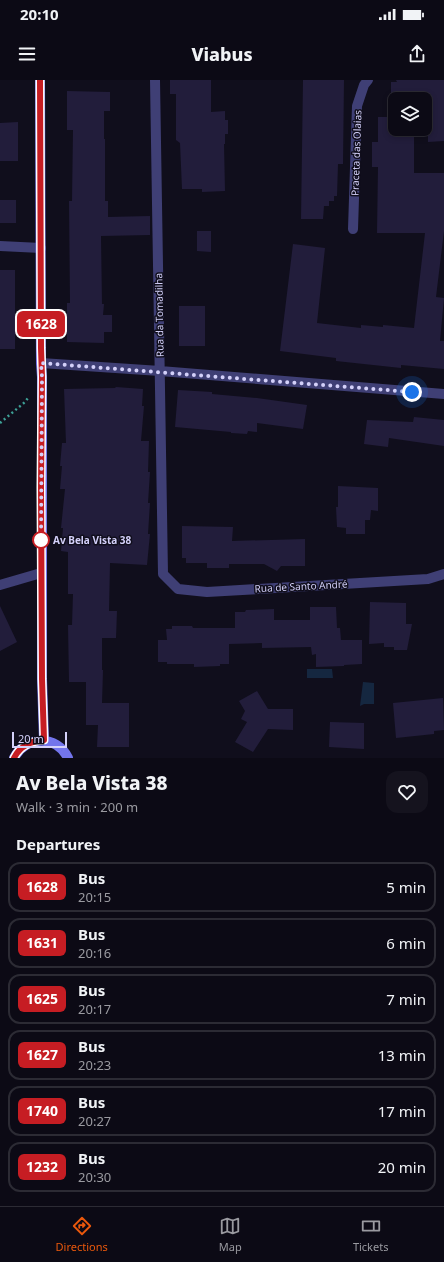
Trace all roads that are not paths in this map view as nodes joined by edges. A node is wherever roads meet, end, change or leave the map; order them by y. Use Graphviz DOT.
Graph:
graph roads {
  1 [pos="40,80"];
  2 [pos="155,80"];
  3 [pos="368,80"];
  4 [pos="353,229"];
  5 [pos="0,246"];
  6 [pos="41,248"];
  7 [pos="41,363"];
  8 [pos="160,371"];
  9 [pos="444,394"];
  10 [pos="42,572"];
  11 [pos="163,574"];
  12 [pos="444,574"];
  13 [pos="0,584"];
  14 [pos="44,740"];
  15 [pos="14,758"];
  16 [pos="68,758"];
  1 -- 6 [label="street"];
  2 -- 8 [label="street, Rua da Tomadilha"];
  3 -- 4 [label="street, Praceta das Olaias"];
  5 -- 6 [label="street"];
  6 -- 7 [label="street"];
  7 -- 8 [label="street"];
  7 -- 10 [label="street"];
  8 -- 9 [label="street"];
  8 -- 11 [label="street, Rua da Tomadilha"];
  10 -- 13 [label="street"];
  10 -- 14 [label="street"];
  11 -- 12 [label="street, Rua de Santo André"];
  14 -- 15 [label="street"];
  14 -- 16 [label="street"];
}
